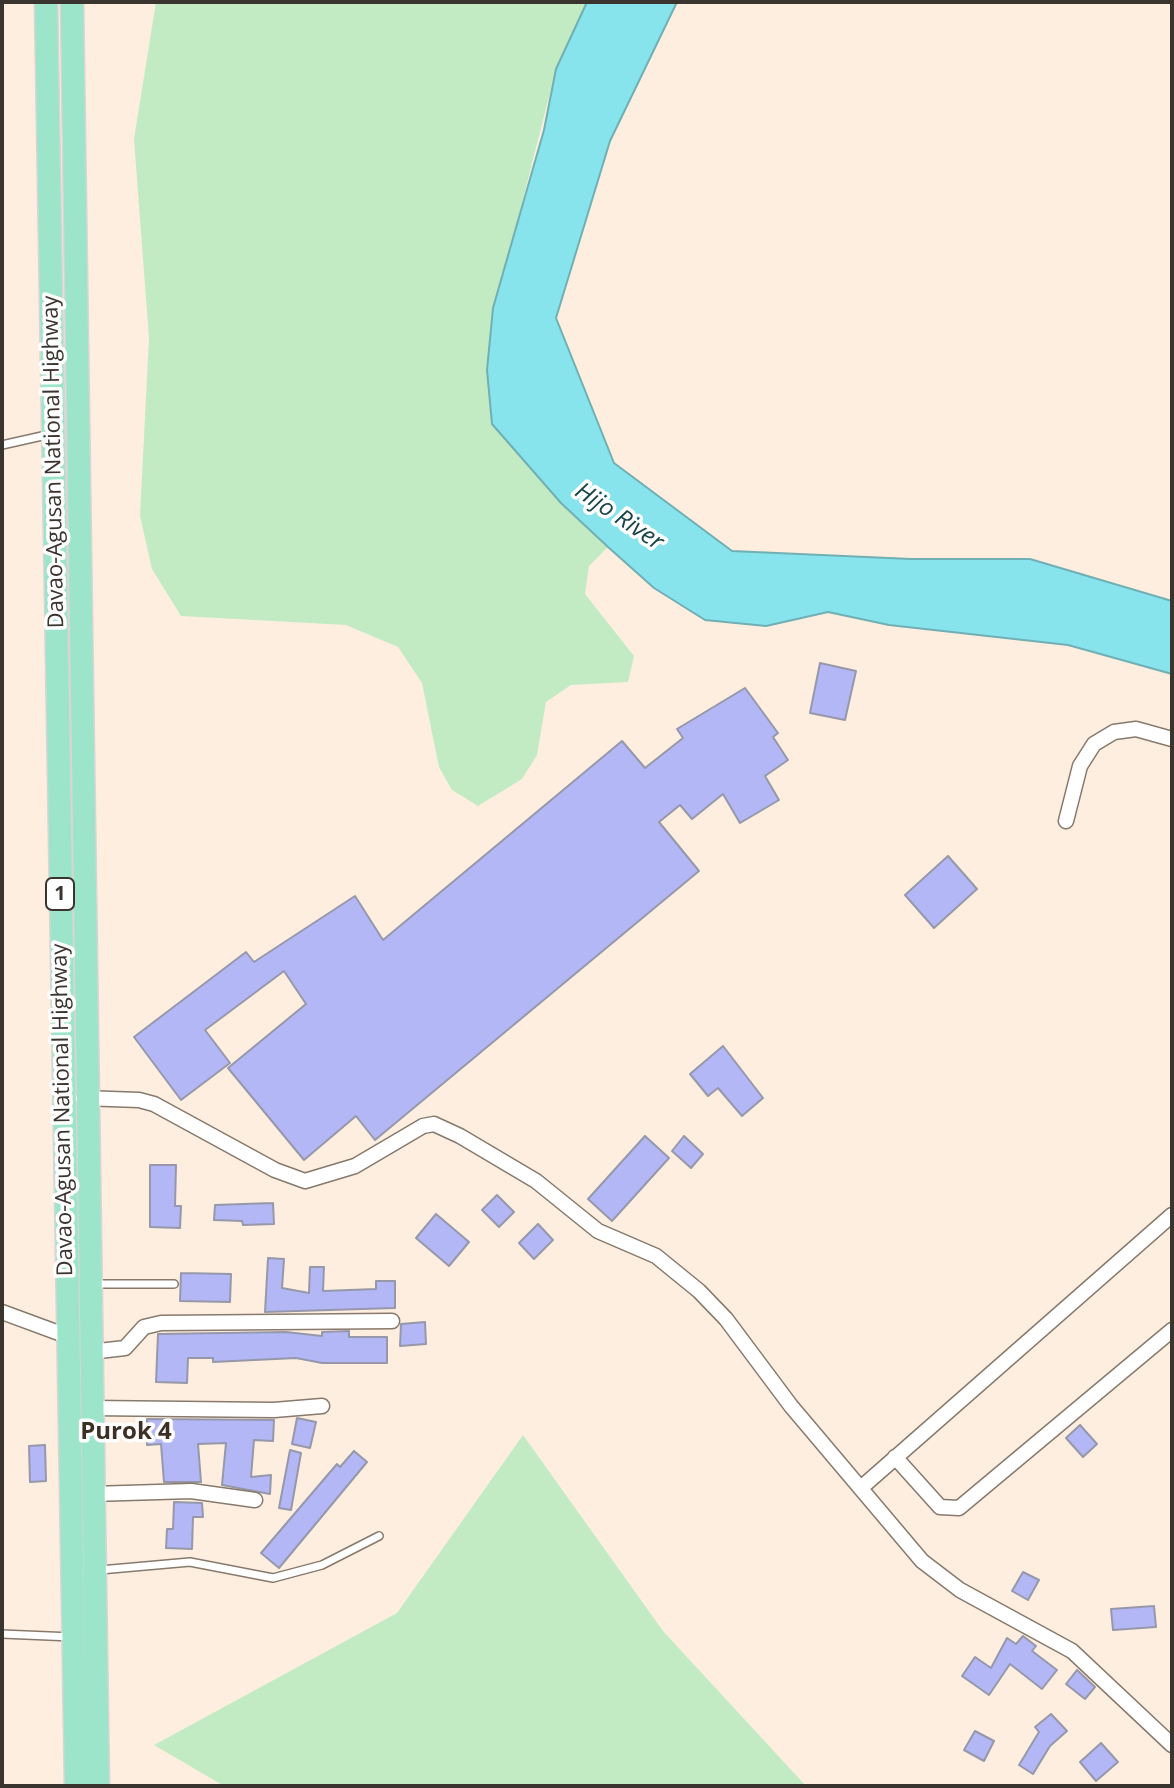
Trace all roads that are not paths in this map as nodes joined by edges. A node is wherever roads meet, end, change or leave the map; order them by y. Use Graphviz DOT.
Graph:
graph roads {
  1 [pos="46,2"];
  2 [pos="72,2"];
  3 [pos="53,433"];
  4 [pos="2,445"];
  5 [pos="1172,739"];
  6 [pos="1066,821"];
  7 [pos="74,1098"];
  8 [pos="1172,1215"];
  9 [pos="89,1284"];
  10 [pos="174,1284"];
  11 [pos="2,1312"];
  12 [pos="392,1321"];
  13 [pos="1172,1330"];
  14 [pos="67,1336"];
  15 [pos="90,1352"];
  16 [pos="322,1406"];
  17 [pos="91,1408"];
  18 [pos="895,1457"];
  19 [pos="862,1487"];
  20 [pos="92,1494"];
  21 [pos="255,1500"];
  22 [pos="379,1536"];
  23 [pos="94,1571"];
  24 [pos="2,1634"];
  25 [pos="84,1637"];
  26 [pos="1172,1745"];
  27 [pos="76,1786"];
  28 [pos="98,1786"];
  1 -- 3 [label="highway, Davao-Agusan National Highway / 1"];
  2 -- 7 [label="highway, Davao-Agusan National Highway / 1"];
  3 -- 4 [label="lane"];
  3 -- 7 [label="highway, Davao-Agusan National Highway / 1"];
  5 -- 6 [label="street"];
  7 -- 9 [label="highway, Davao-Agusan National Highway / 1"];
  7 -- 14 [label="highway, Davao-Agusan National Highway / 1"];
  7 -- 19 [label="street"];
  8 -- 18 [label="street"];
  9 -- 10 [label="lane"];
  9 -- 15 [label="highway, Davao-Agusan National Highway / 1"];
  11 -- 14 [label="street"];
  12 -- 15 [label="street"];
  13 -- 18 [label="street"];
  14 -- 25 [label="highway, Davao-Agusan National Highway / 1"];
  15 -- 17 [label="highway, Davao-Agusan National Highway / 1"];
  16 -- 17 [label="street"];
  17 -- 20 [label="highway, Davao-Agusan National Highway / 1"];
  18 -- 19 [label="street"];
  19 -- 26 [label="street"];
  20 -- 21 [label="street"];
  20 -- 23 [label="highway, Davao-Agusan National Highway / 1"];
  22 -- 23 [label="lane"];
  23 -- 25 [label="highway, Davao-Agusan National Highway / 1"];
  24 -- 25 [label="lane"];
  25 -- 27 [label="highway, Davao-Agusan National Highway / 1"];
  25 -- 28 [label="highway, Davao-Agusan National Highway / 1"];
}
